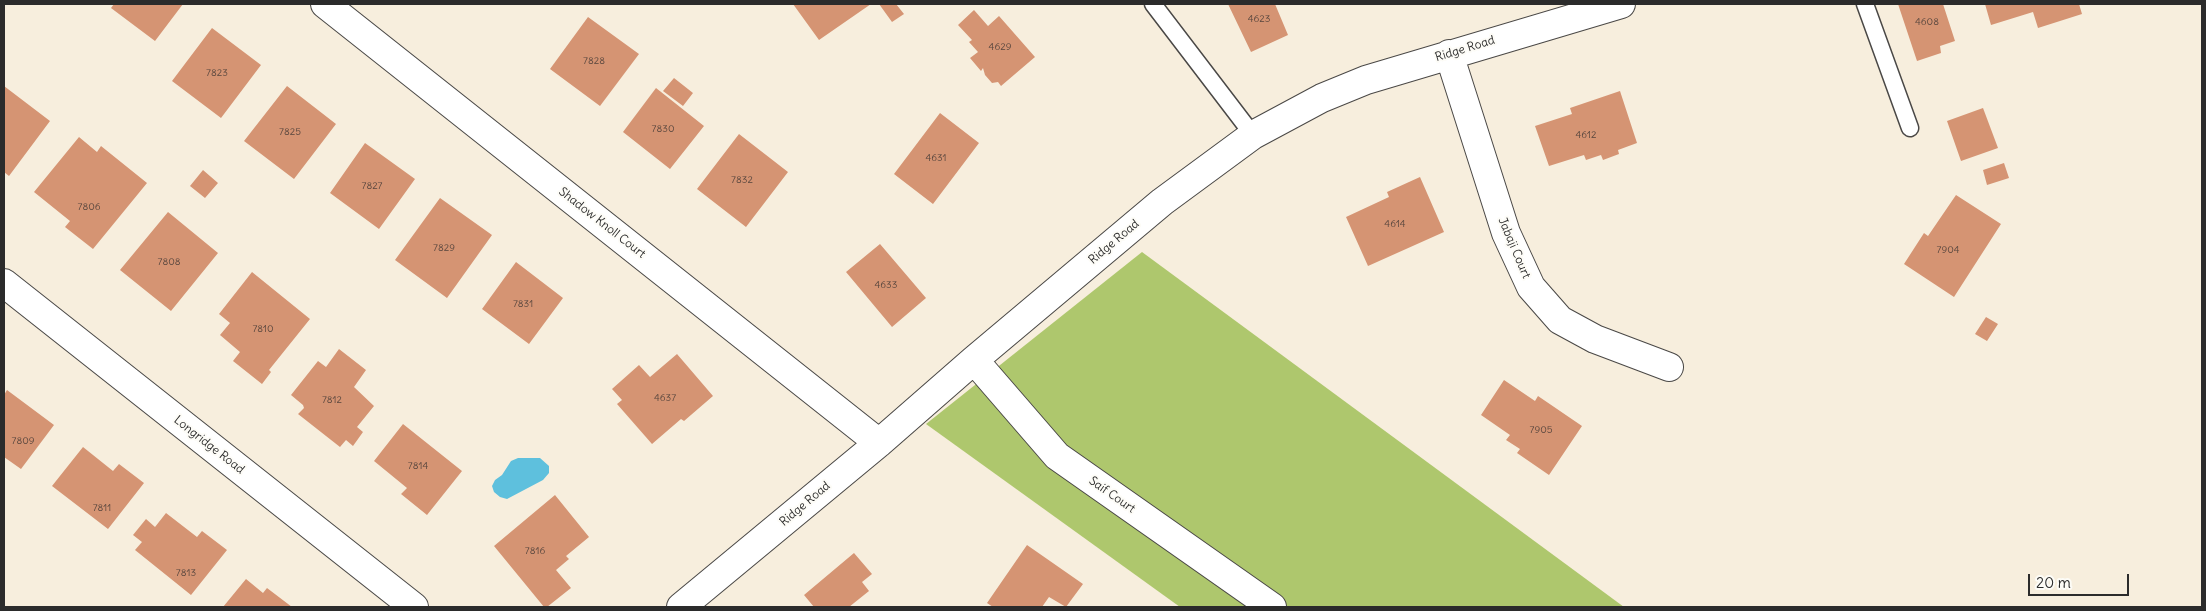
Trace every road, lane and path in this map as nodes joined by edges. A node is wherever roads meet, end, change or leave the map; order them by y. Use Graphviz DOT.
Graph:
graph roads {
  1 [pos="325,4"];
  2 [pos="1153,4"];
  3 [pos="1621,4"];
  4 [pos="1864,4"];
  5 [pos="1449,54"];
  6 [pos="1910,128"];
  7 [pos="1253,135"];
  8 [pos="4,283"];
  9 [pos="974,360"];
  10 [pos="1669,367"];
  11 [pos="879,443"];
  12 [pos="414,607"];
  13 [pos="681,607"];
  14 [pos="1272,607"];
  1 -- 11 [label="street, Shadow Knoll Court"];
  2 -- 7 [label="lane"];
  3 -- 5 [label="street, Ridge Road"];
  4 -- 6 [label="lane"];
  5 -- 7 [label="street, Ridge Road"];
  5 -- 10 [label="street, Jabaji Court"];
  7 -- 9 [label="street, Ridge Road"];
  8 -- 12 [label="street, Longridge Road"];
  9 -- 11 [label="street, Ridge Road"];
  9 -- 14 [label="street, Saif Court"];
  11 -- 13 [label="street, Ridge Road"];
}
